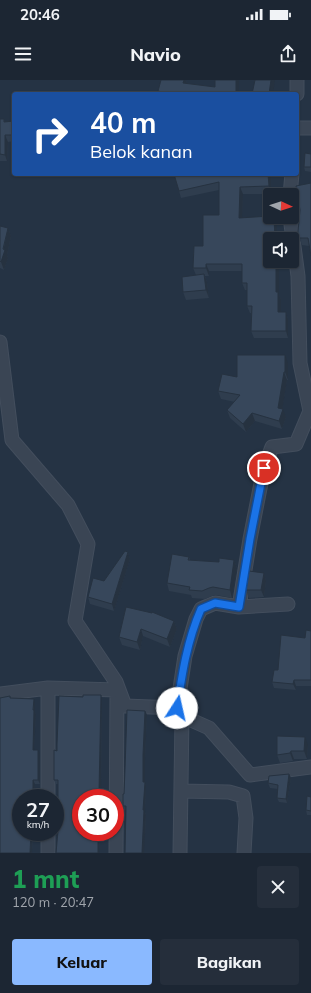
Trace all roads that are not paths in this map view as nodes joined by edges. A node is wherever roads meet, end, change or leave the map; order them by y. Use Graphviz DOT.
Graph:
graph roads {
  1 [pos="297,80"];
  2 [pos="297,92"];
  3 [pos="299,128"];
  4 [pos="311,128"];
  5 [pos="292,176"];
  6 [pos="291,188"];
  7 [pos="291,224"];
  8 [pos="0,342"];
  9 [pos="311,411"];
  10 [pos="288,604"];
  11 [pos="239,607"];
  12 [pos="48,688"];
  13 [pos="117,688"];
  14 [pos="0,694"];
  15 [pos="179,712"];
  16 [pos="311,767"];
  17 [pos="48,789"];
  18 [pos="181,791"];
  19 [pos="48,841"];
  20 [pos="48,853"];
  21 [pos="116,853"];
  22 [pos="180,853"];
  23 [pos="244,853"];
  1 -- 2 [label="street"];
  3 -- 4 [label="street"];
  5 -- 6 [label="street"];
  7 -- 9 [label="street"];
  8 -- 13 [label="street"];
  9 -- 11 [label="street"];
  10 -- 11 [label="street"];
  11 -- 15 [label="street"];
  12 -- 13 [label="street"];
  12 -- 14 [label="street"];
  12 -- 17 [label="street"];
  13 -- 15 [label="street"];
  13 -- 21 [label="street"];
  15 -- 16 [label="street"];
  15 -- 18 [label="street"];
  18 -- 22 [label="street"];
  18 -- 23 [label="street"];
  19 -- 20 [label="street"];
}
